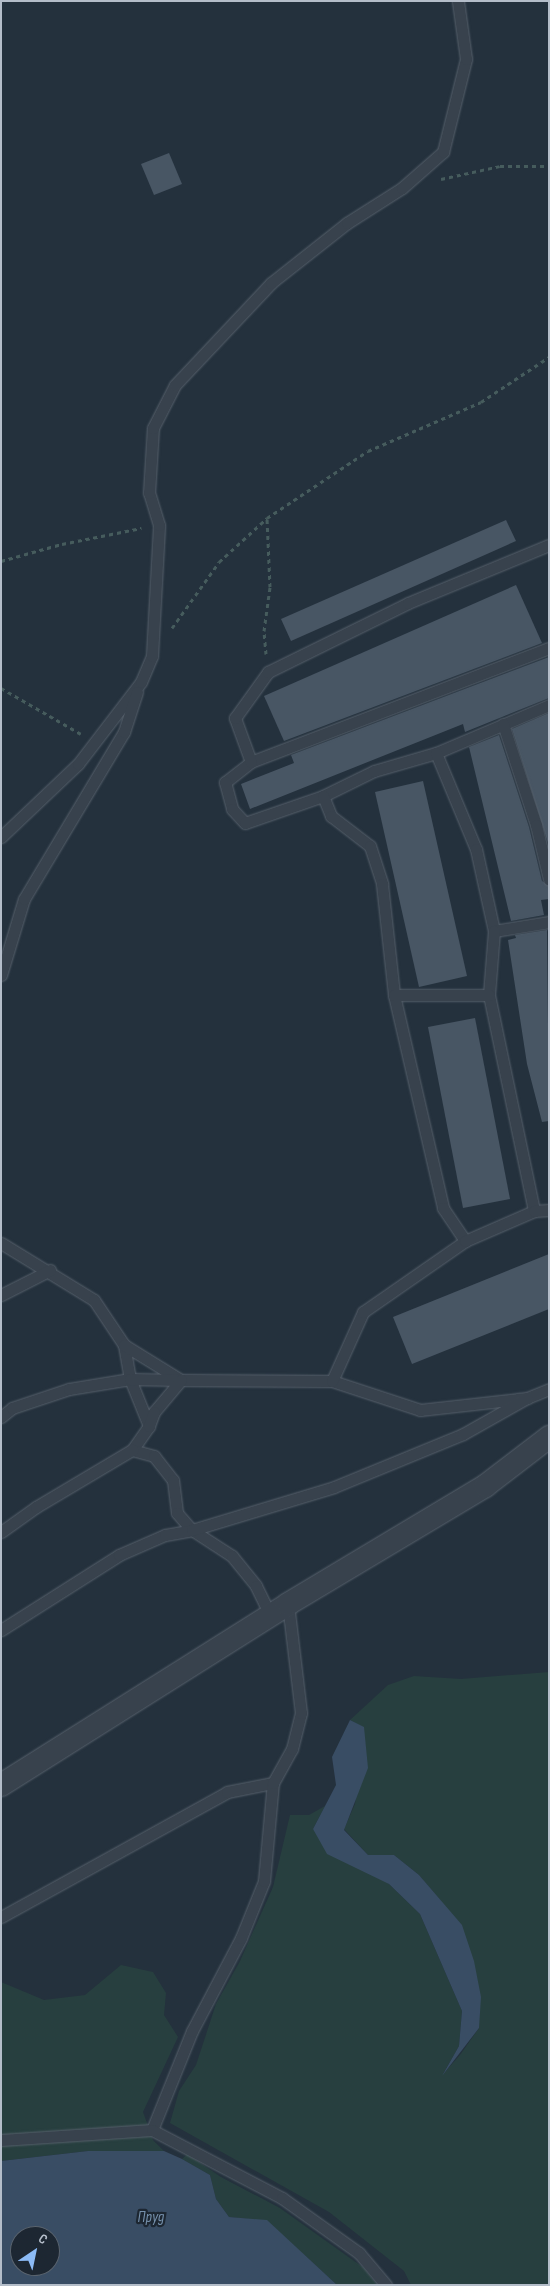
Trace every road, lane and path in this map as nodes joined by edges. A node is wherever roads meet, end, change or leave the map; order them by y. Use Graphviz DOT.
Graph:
graph roads {
  1 [pos="458,1"];
  2 [pos="549,166"];
  3 [pos="438,180"];
  4 [pos="549,357"];
  5 [pos="267,518"];
  6 [pos="159,525"];
  7 [pos="549,545"];
  8 [pos="1,561"];
  9 [pos="549,648"];
  10 [pos="152,656"];
  11 [pos="268,672"];
  12 [pos="141,682"];
  13 [pos="1,688"];
  14 [pos="549,705"];
  15 [pos="503,724"];
  16 [pos="96,742"];
  17 [pos="436,753"];
  18 [pos="250,762"];
  19 [pos="323,796"];
  20 [pos="1,837"];
  21 [pos="549,879"];
  22 [pos="549,922"];
  23 [pos="494,931"];
  24 [pos="1,975"];
  25 [pos="394,995"];
  26 [pos="489,995"];
  27 [pos="549,1210"];
  28 [pos="534,1211"];
  29 [pos="466,1240"];
  30 [pos="1,1243"];
  31 [pos="50,1270"];
  32 [pos="1,1295"];
  33 [pos="124,1345"];
  34 [pos="130,1379"];
  35 [pos="181,1380"];
  36 [pos="332,1381"];
  37 [pos="549,1389"];
  38 [pos="526,1398"];
  39 [pos="1,1417"];
  40 [pos="149,1426"];
  41 [pos="549,1437"];
  42 [pos="132,1450"];
  43 [pos="192,1530"];
  44 [pos="1,1532"];
  45 [pos="279,1610"];
  46 [pos="1,1630"];
  47 [pos="273,1783"];
  48 [pos="1,1785"];
  49 [pos="1,1916"];
  50 [pos="152,2130"];
  51 [pos="1,2140"];
  52 [pos="386,2285"];
  1 -- 6 [label="lane"];
  2 -- 3 [label="path"];
  4 -- 5 [label="path"];
  5 -- 10 [label="path"];
  5 -- 11 [label="path"];
  6 -- 8 [label="path"];
  6 -- 10 [label="lane"];
  7 -- 11 [label="lane"];
  9 -- 18 [label="lane"];
  10 -- 12 [label="lane"];
  11 -- 18 [label="lane"];
  12 -- 16 [label="lane"];
  12 -- 24 [label="lane"];
  13 -- 16 [label="path"];
  14 -- 15 [label="lane"];
  15 -- 17 [label="lane"];
  15 -- 21 [label="lane"];
  16 -- 20 [label="lane"];
  17 -- 19 [label="lane"];
  17 -- 23 [label="lane"];
  18 -- 19 [label="lane"];
  19 -- 25 [label="lane"];
  22 -- 23 [label="lane"];
  23 -- 26 [label="lane"];
  25 -- 26 [label="lane"];
  25 -- 29 [label="lane"];
  26 -- 28 [label="lane"];
  27 -- 28 [label="lane"];
  28 -- 29 [label="lane"];
  29 -- 36 [label="lane"];
  30 -- 31 [label="lane"];
  31 -- 32 [label="lane"];
  31 -- 33 [label="lane"];
  33 -- 34 [label="lane"];
  33 -- 35 [label="lane"];
  34 -- 35 [label="lane"];
  34 -- 39 [label="lane"];
  34 -- 40 [label="lane"];
  35 -- 36 [label="lane"];
  35 -- 40 [label="lane"];
  36 -- 38 [label="lane"];
  37 -- 38 [label="lane"];
  38 -- 43 [label="lane"];
  40 -- 42 [label="lane"];
  41 -- 45 [label="street"];
  42 -- 43 [label="lane"];
  42 -- 44 [label="lane"];
  43 -- 45 [label="lane"];
  43 -- 46 [label="lane"];
  45 -- 47 [label="lane"];
  45 -- 48 [label="street"];
  47 -- 49 [label="lane"];
  47 -- 50 [label="lane"];
  50 -- 51 [label="lane"];
  50 -- 52 [label="lane"];
}
